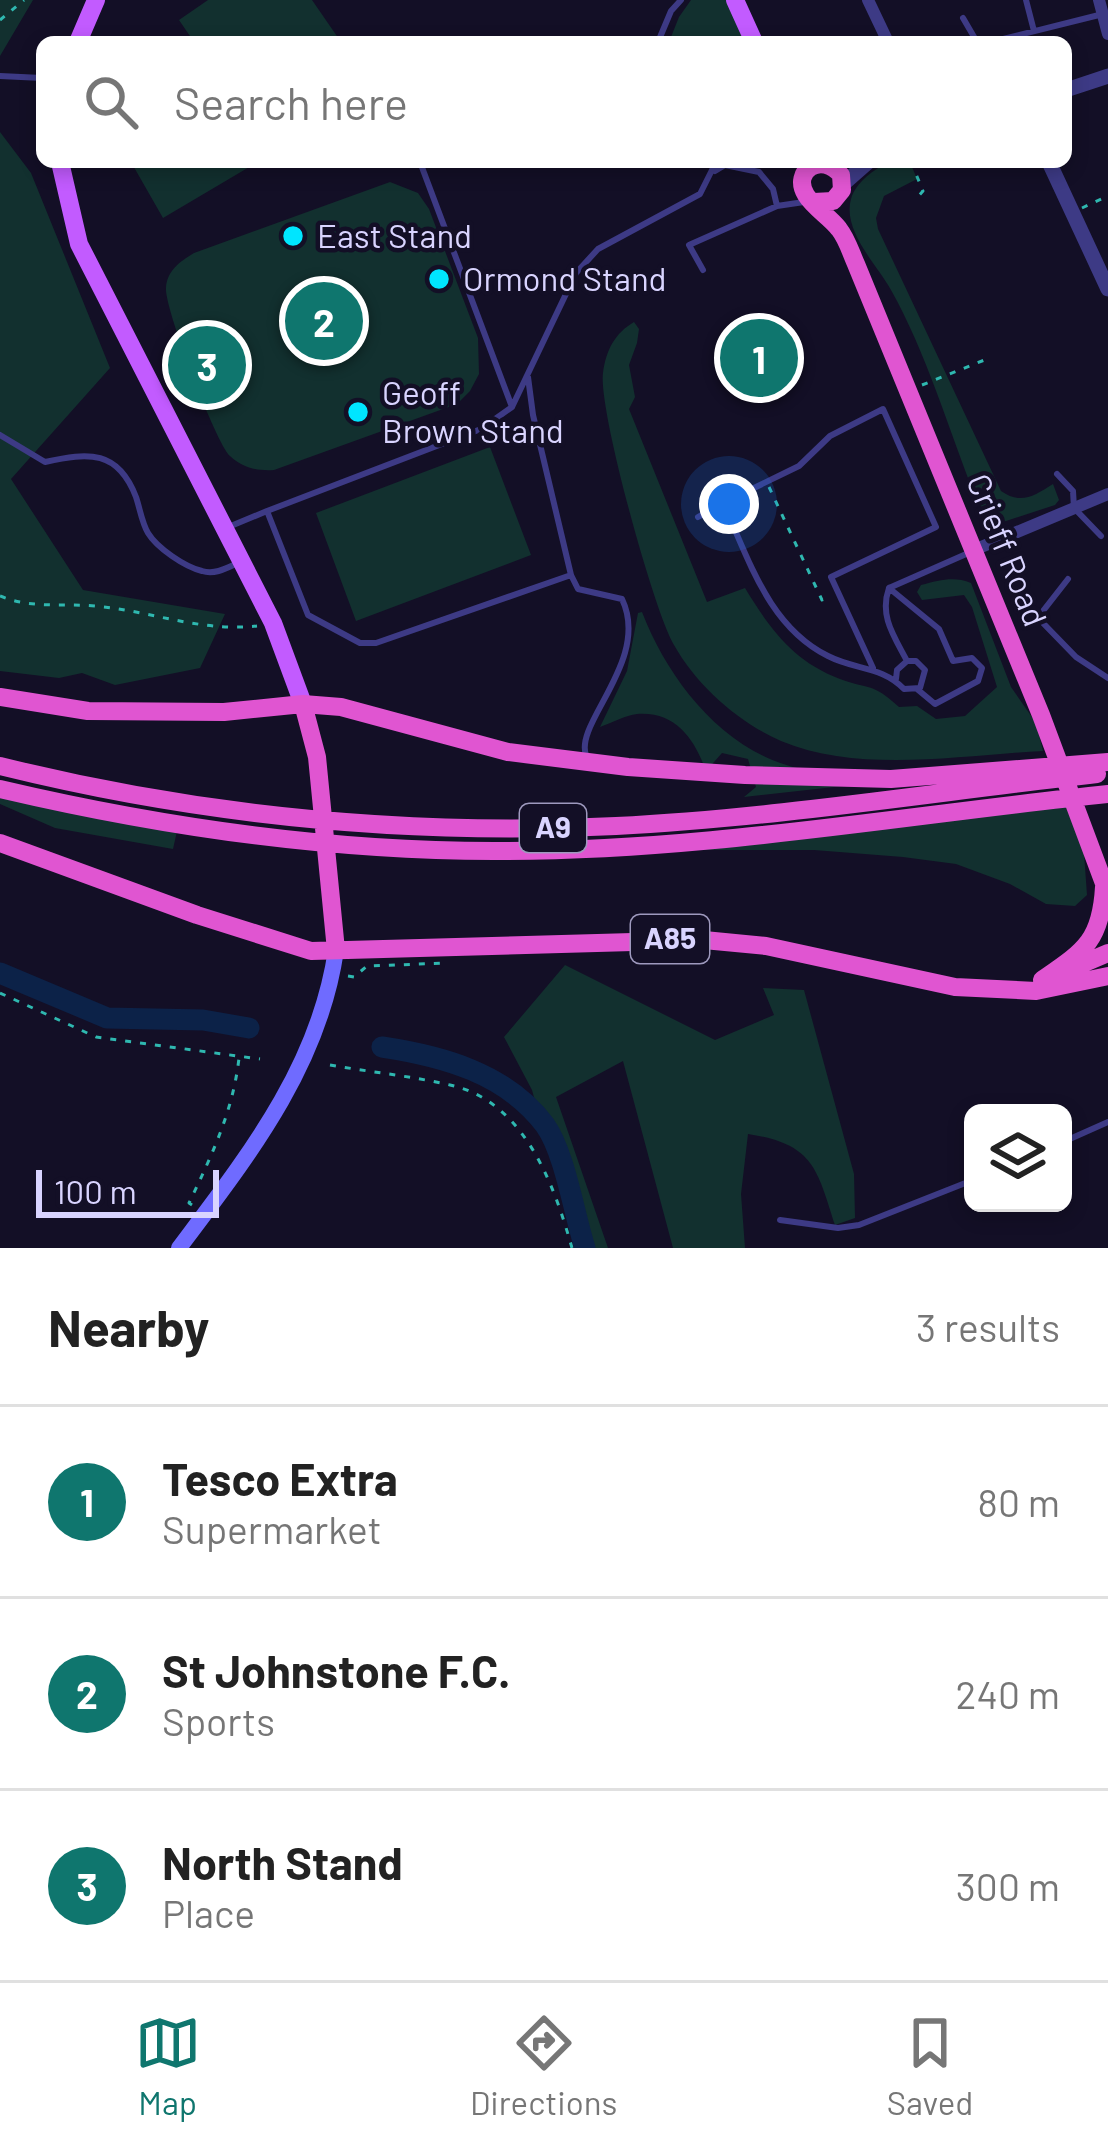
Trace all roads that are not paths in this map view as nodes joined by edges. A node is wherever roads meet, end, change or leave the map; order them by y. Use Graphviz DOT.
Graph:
graph roads {
  1 [pos="96,0"];
  2 [pos="681,0"];
  3 [pos="735,0"];
  4 [pos="868,0"];
  5 [pos="1026,0"];
  6 [pos="1101,7"];
  7 [pos="963,17"];
  8 [pos="1034,31"];
  9 [pos="1108,34"];
  10 [pos="81,36"];
  11 [pos="661,36"];
  12 [pos="751,36"];
  13 [pos="885,36"];
  14 [pos="974,36"];
  15 [pos="1014,36"];
  16 [pos="0,76"];
  17 [pos="1108,76"];
  18 [pos="36,78"];
  19 [pos="1072,88"];
  20 [pos="62,168"];
  21 [pos="422,168"];
  22 [pos="714,168"];
  23 [pos="719,168"];
  24 [pos="740,168"];
  25 [pos="815,168"];
  26 [pos="816,168"];
  27 [pos="817,168"];
  28 [pos="862,168"];
  29 [pos="1052,168"];
  30 [pos="712,172"];
  31 [pos="841,190"];
  32 [pos="813,202"];
  33 [pos="777,206"];
  34 [pos="842,231"];
  35 [pos="703,270"];
  36 [pos="1108,290"];
  37 [pos="528,376"];
  38 [pos="512,407"];
  39 [pos="0,435"];
  40 [pos="1057,474"];
  41 [pos="1108,494"];
  42 [pos="723,503"];
  43 [pos="1074,508"];
  44 [pos="267,511"];
  45 [pos="698,517"];
  46 [pos="224,528"];
  47 [pos="1101,536"];
  48 [pos="974,550"];
  49 [pos="239,562"];
  50 [pos="572,575"];
  51 [pos="1068,579"];
  52 [pos="890,588"];
  53 [pos="907,661"];
  54 [pos="873,668"];
  55 [pos="896,679"];
  56 [pos="1108,679"];
  57 [pos="917,689"];
  58 [pos="0,698"];
  59 [pos="303,704"];
  60 [pos="591,762"];
  61 [pos="1108,762"];
  62 [pos="0,766"];
  63 [pos="1108,773"];
  64 [pos="0,789"];
  65 [pos="1108,794"];
  66 [pos="0,843"];
  67 [pos="1106,891"];
  68 [pos="1108,911"];
  69 [pos="336,950"];
  70 [pos="1108,953"];
  71 [pos="1106,974"];
  72 [pos="1042,980"];
  73 [pos="1000,987"];
  74 [pos="1108,1122"];
  75 [pos="1072,1138"];
  76 [pos="964,1184"];
  77 [pos="780,1220"];
  78 [pos="179,1248"];
  1 -- 10 [label="main road"];
  2 -- 11 [label="lane"];
  3 -- 12 [label="main road"];
  4 -- 13 [label="street"];
  5 -- 8 [label="lane"];
  6 -- 8 [label="lane"];
  6 -- 9 [label="street"];
  7 -- 14 [label="lane"];
  8 -- 15 [label="lane"];
  16 -- 18 [label="lane"];
  17 -- 19 [label="street"];
  20 -- 46 [label="main road"];
  21 -- 38 [label="lane"];
  22 -- 30 [label="lane"];
  23 -- 30 [label="lane"];
  24 -- 33 [label="lane"];
  25 -- 33 [label="lane"];
  26 -- 32 [label="highway, Crieff Road"];
  27 -- 31 [label="highway"];
  28 -- 31 [label="street"];
  29 -- 36 [label="street"];
  30 -- 37 [label="lane"];
  31 -- 32 [label="highway"];
  31 -- 34 [label="highway, Crieff Road / A85"];
  32 -- 33 [label="lane"];
  32 -- 34 [label="highway, Crieff Road / A85"];
  33 -- 35 [label="lane"];
  34 -- 48 [label="highway, Crieff Road / A85"];
  37 -- 38 [label="lane"];
  37 -- 50 [label="lane"];
  38 -- 44 [label="lane"];
  39 -- 49 [label="lane"];
  40 -- 43 [label="lane"];
  41 -- 43 [label="street"];
  42 -- 45 [label="lane"];
  42 -- 54 [label="lane"];
  42 -- 54 [label="lane"];
  43 -- 47 [label="lane"];
  43 -- 48 [label="street"];
  44 -- 46 [label="lane"];
  44 -- 50 [label="lane"];
  46 -- 49 [label="main road"];
  48 -- 52 [label="lane"];
  48 -- 67 [label="highway, Crieff Road / A85"];
  49 -- 59 [label="main road"];
  50 -- 60 [label="lane"];
  51 -- 56 [label="lane"];
  52 -- 53 [label="lane"];
  52 -- 57 [label="lane"];
  53 -- 55 [label="lane"];
  53 -- 57 [label="lane"];
  54 -- 55 [label="lane"];
  55 -- 57 [label="lane"];
  58 -- 59 [label="highway, A9"];
  59 -- 60 [label="highway, A9"];
  59 -- 69 [label="highway"];
  60 -- 61 [label="highway, A9"];
  62 -- 63 [label="highway, A9"];
  64 -- 65 [label="highway, A9"];
  66 -- 69 [label="highway"];
  67 -- 68 [label="highway, A85"];
  67 -- 72 [label="highway, A85"];
  69 -- 73 [label="highway, A85"];
  69 -- 78 [label="main road"];
  70 -- 72 [label="highway, A85"];
  71 -- 73 [label="highway"];
  72 -- 73 [label="highway, A85"];
  74 -- 75 [label="lane"];
  76 -- 77 [label="lane"];
}
